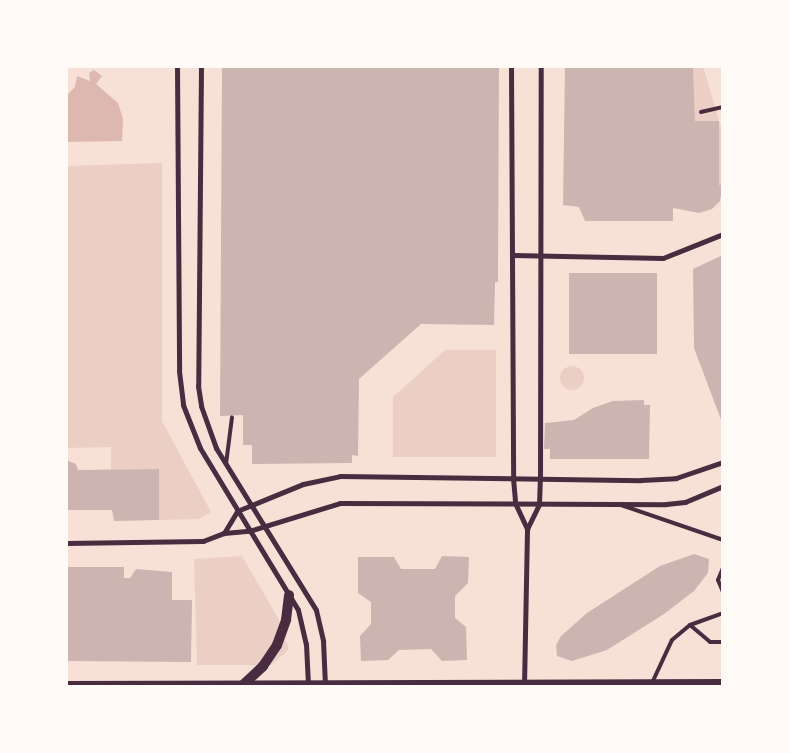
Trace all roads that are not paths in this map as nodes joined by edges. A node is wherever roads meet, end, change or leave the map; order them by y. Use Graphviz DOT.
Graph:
graph roads {
  1 [pos="177,66"];
  2 [pos="201,66"];
  3 [pos="511,66"];
  4 [pos="541,66"];
  5 [pos="723,107"];
  6 [pos="702,112"];
  7 [pos="723,234"];
  8 [pos="513,255"];
  9 [pos="543,255"];
  10 [pos="232,417"];
  11 [pos="723,462"];
  12 [pos="226,464"];
  13 [pos="513,478"];
  14 [pos="540,478"];
  15 [pos="723,486"];
  16 [pos="515,503"];
  17 [pos="539,504"];
  18 [pos="251,506"];
  19 [pos="621,506"];
  20 [pos="237,511"];
  21 [pos="262,527"];
  22 [pos="527,529"];
  23 [pos="249,531"];
  24 [pos="224,533"];
  25 [pos="723,540"];
  26 [pos="66,543"];
  27 [pos="723,568"];
  28 [pos="723,592"];
  29 [pos="289,595"];
  30 [pos="723,613"];
  31 [pos="690,625"];
  32 [pos="723,642"];
  33 [pos="244,684"];
  34 [pos="723,684"];
  35 [pos="308,685"];
  36 [pos="325,685"];
  37 [pos="66,686"];
  38 [pos="524,686"];
  39 [pos="651,686"];
  1 -- 20 [label="street"];
  2 -- 12 [label="street"];
  3 -- 8 [label="street"];
  4 -- 9 [label="street"];
  5 -- 6 [label="lane"];
  7 -- 9 [label="street"];
  8 -- 9 [label="street"];
  8 -- 13 [label="street"];
  9 -- 14 [label="street"];
  10 -- 12 [label="lane"];
  11 -- 14 [label="street"];
  12 -- 18 [label="street"];
  13 -- 14 [label="street"];
  13 -- 16 [label="street"];
  13 -- 18 [label="street"];
  14 -- 17 [label="street"];
  15 -- 19 [label="street"];
  16 -- 17 [label="street"];
  16 -- 21 [label="street"];
  16 -- 22 [label="street"];
  17 -- 19 [label="street"];
  17 -- 22 [label="street"];
  18 -- 20 [label="street"];
  18 -- 21 [label="street"];
  19 -- 25 [label="lane"];
  20 -- 23 [label="street"];
  20 -- 24 [label="street"];
  21 -- 23 [label="street"];
  21 -- 36 [label="street"];
  22 -- 38 [label="street"];
  23 -- 24 [label="street"];
  23 -- 29 [label="street"];
  24 -- 26 [label="street"];
  27 -- 28 [label="lane"];
  29 -- 33 [label="main road"];
  29 -- 35 [label="street"];
  30 -- 31 [label="lane"];
  31 -- 32 [label="lane"];
  31 -- 39 [label="lane"];
  33 -- 35 [label="main road"];
  33 -- 37 [label="main road"];
  34 -- 39 [label="main road"];
  35 -- 36 [label="main road"];
  36 -- 38 [label="main road"];
  38 -- 39 [label="main road"];
}
